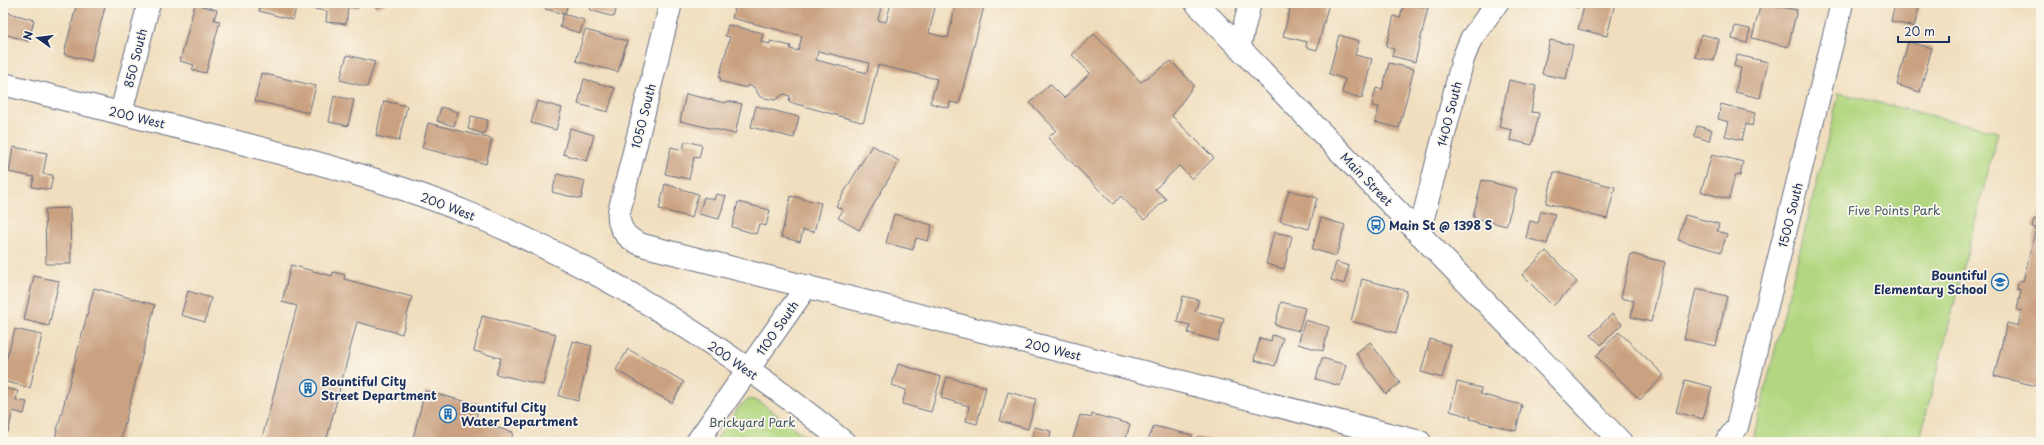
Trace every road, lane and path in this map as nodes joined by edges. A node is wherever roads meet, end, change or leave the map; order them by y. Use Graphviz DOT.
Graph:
graph roads {
  1 [pos="149,3"];
  2 [pos="671,3"];
  3 [pos="1196,3"];
  4 [pos="1250,3"];
  5 [pos="1497,3"];
  6 [pos="1842,3"];
  7 [pos="1239,48"];
  8 [pos="3,84"];
  9 [pos="121,113"];
  10 [pos="622,229"];
  11 [pos="1419,234"];
  12 [pos="807,286"];
  13 [pos="748,370"];
  14 [pos="1735,437"];
  15 [pos="1615,440"];
  16 [pos="697,442"];
  17 [pos="844,442"];
  18 [pos="1420,442"];
  1 -- 9 [label="street, 850 South"];
  2 -- 10 [label="street, 1050 South"];
  3 -- 7 [label="street, Main Street"];
  4 -- 7 [label="street"];
  5 -- 11 [label="street, 1400 South"];
  6 -- 14 [label="street, 1500 South"];
  7 -- 11 [label="street, Main Street"];
  8 -- 9 [label="street, 200 West"];
  9 -- 13 [label="street, 200 West"];
  10 -- 12 [label="street, 200 West"];
  11 -- 15 [label="street, Main Street"];
  12 -- 13 [label="street, 1100 South"];
  12 -- 18 [label="street, 200 West"];
  13 -- 16 [label="street"];
  13 -- 17 [label="street, 200 West"];
}
